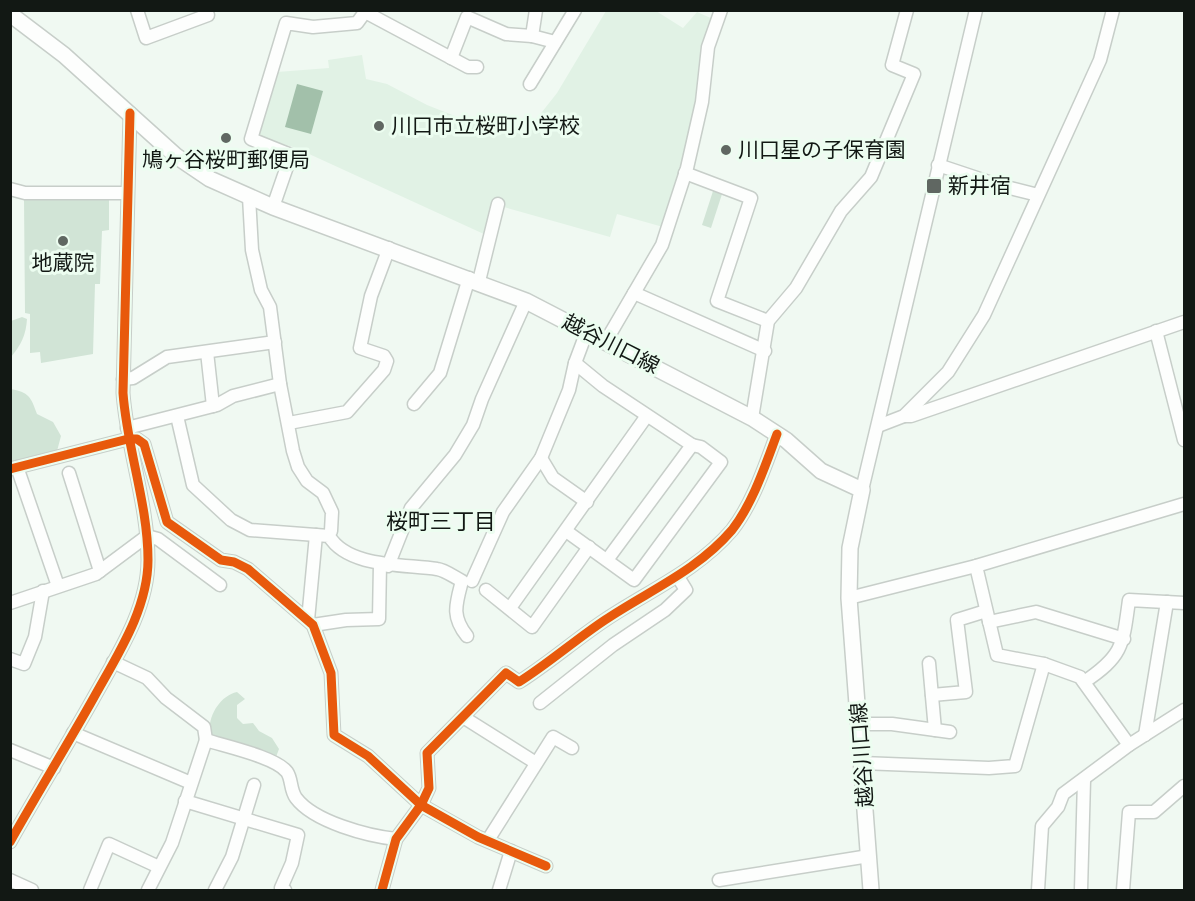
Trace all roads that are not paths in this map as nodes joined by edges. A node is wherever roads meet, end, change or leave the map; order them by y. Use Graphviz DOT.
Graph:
graph roads {
  1 [pos="137,10"];
  2 [pos="536,10"];
  3 [pos="575,10"];
  4 [pos="721,10"];
  5 [pos="906,10"];
  6 [pos="976,10"];
  7 [pos="1113,10"];
  8 [pos="365,11"];
  9 [pos="10,14"];
  10 [pos="208,15"];
  11 [pos="532,36"];
  12 [pos="555,42"];
  13 [pos="451,58"];
  14 [pos="477,67"];
  15 [pos="530,84"];
  16 [pos="130,113"];
  17 [pos="938,165"];
  18 [pos="685,172"];
  19 [pos="10,189"];
  20 [pos="126,193"];
  21 [pos="1038,195"];
  22 [pos="249,197"];
  23 [pos="498,204"];
  24 [pos="273,207"];
  25 [pos="389,248"];
  26 [pos="474,280"];
  27 [pos="634,293"];
  28 [pos="526,301"];
  29 [pos="768,321"];
  30 [pos="1185,322"];
  31 [pos="587,331"];
  32 [pos="1156,331"];
  33 [pos="606,341"];
  34 [pos="275,342"];
  35 [pos="765,351"];
  36 [pos="207,352"];
  37 [pos="575,363"];
  38 [pos="123,380"];
  39 [pos="280,384"];
  40 [pos="414,404"];
  41 [pos="213,406"];
  42 [pos="1181,415"];
  43 [pos="177,416"];
  44 [pos="904,416"];
  45 [pos="646,417"];
  46 [pos="752,418"];
  47 [pos="289,423"];
  48 [pos="878,426"];
  49 [pos="128,434"];
  50 [pos="777,434"];
  51 [pos="1185,440"];
  52 [pos="692,445"];
  53 [pos="541,458"];
  54 [pos="14,468"];
  55 [pos="69,473"];
  56 [pos="862,490"];
  57 [pos="587,502"];
  58 [pos="1185,504"];
  59 [pos="330,531"];
  60 [pos="566,531"];
  61 [pos="316,535"];
  62 [pos="147,536"];
  63 [pos="589,547"];
  64 [pos="607,560"];
  65 [pos="384,565"];
  66 [pos="976,566"];
  67 [pos="100,571"];
  68 [pos="678,577"];
  69 [pos="472,581"];
  70 [pos="220,585"];
  71 [pos="58,586"];
  72 [pos="486,590"];
  73 [pos="44,591"];
  74 [pos="849,598"];
  75 [pos="1167,602"];
  76 [pos="10,603"];
  77 [pos="1185,603"];
  78 [pos="510,608"];
  79 [pos="987,616"];
  80 [pos="311,622"];
  81 [pos="467,636"];
  82 [pos="1124,639"];
  83 [pos="10,658"];
  84 [pos="113,662"];
  85 [pos="929,663"];
  86 [pos="1044,664"];
  87 [pos="1084,682"];
  88 [pos="932,695"];
  89 [pos="540,703"];
  90 [pos="1185,710"];
  91 [pos="463,717"];
  92 [pos="859,724"];
  93 [pos="935,730"];
  94 [pos="950,732"];
  95 [pos="74,733"];
  96 [pos="1145,735"];
  97 [pos="206,740"];
  98 [pos="1129,745"];
  99 [pos="572,748"];
  100 [pos="10,750"];
  101 [pos="536,762"];
  102 [pos="862,763"];
  103 [pos="54,768"];
  104 [pos="1084,780"];
  105 [pos="191,783"];
  106 [pos="254,785"];
  107 [pos="1185,786"];
  108 [pos="185,801"];
  109 [pos="421,806"];
  110 [pos="244,819"];
  111 [pos="396,839"];
  112 [pos="488,840"];
  113 [pos="10,842"];
  114 [pos="511,851"];
  115 [pos="869,856"];
  116 [pos="546,866"];
  117 [pos="159,867"];
  118 [pos="10,880"];
  119 [pos="719,880"];
  120 [pos="282,890"];
  121 [pos="32,891"];
  122 [pos="90,891"];
  123 [pos="148,891"];
  124 [pos="215,891"];
  125 [pos="382,891"];
  126 [pos="499,891"];
  127 [pos="871,891"];
  128 [pos="1038,891"];
  129 [pos="1081,891"];
  130 [pos="1123,891"];
  1 -- 10 [label="street"];
  2 -- 11 [label="street"];
  3 -- 12 [label="street"];
  4 -- 18 [label="street"];
  5 -- 29 [label="street"];
  6 -- 17 [label="street"];
  7 -- 21 [label="street"];
  8 -- 13 [label="street"];
  8 -- 24 [label="street"];
  9 -- 16 [label="main road, 越谷川口線"];
  11 -- 12 [label="street"];
  11 -- 13 [label="street"];
  12 -- 15 [label="street"];
  13 -- 14 [label="street"];
  16 -- 20 [label="street"];
  16 -- 22 [label="main road, 越谷川口線"];
  17 -- 21 [label="street"];
  17 -- 48 [label="street"];
  18 -- 27 [label="street"];
  18 -- 29 [label="street"];
  19 -- 20 [label="street"];
  20 -- 38 [label="street"];
  21 -- 44 [label="street"];
  22 -- 24 [label="main road, 越谷川口線"];
  22 -- 34 [label="street"];
  23 -- 26 [label="street"];
  24 -- 25 [label="main road, 越谷川口線"];
  25 -- 26 [label="main road, 越谷川口線"];
  25 -- 47 [label="street"];
  26 -- 28 [label="main road, 越谷川口線"];
  26 -- 40 [label="street"];
  27 -- 33 [label="street"];
  27 -- 35 [label="street"];
  28 -- 31 [label="main road, 越谷川口線"];
  28 -- 65 [label="street"];
  29 -- 35 [label="street"];
  30 -- 32 [label="street"];
  31 -- 33 [label="main road, 越谷川口線"];
  31 -- 37 [label="street"];
  32 -- 42 [label="street"];
  32 -- 44 [label="street"];
  33 -- 46 [label="main road, 越谷川口線"];
  34 -- 36 [label="street"];
  34 -- 39 [label="street"];
  35 -- 46 [label="street"];
  36 -- 38 [label="street"];
  36 -- 41 [label="street"];
  37 -- 45 [label="street"];
  37 -- 53 [label="street"];
  38 -- 49 [label="street"];
  39 -- 41 [label="street"];
  39 -- 47 [label="street"];
  41 -- 43 [label="street"];
  42 -- 51 [label="street"];
  43 -- 49 [label="street"];
  43 -- 61 [label="street"];
  44 -- 48 [label="street"];
  45 -- 52 [label="street"];
  45 -- 57 [label="street"];
  46 -- 50 [label="main road, 越谷川口線"];
  47 -- 59 [label="street"];
  48 -- 56 [label="street"];
  49 -- 54 [label="street"];
  49 -- 62 [label="street"];
  49 -- 80 [label="street"];
  50 -- 56 [label="main road, 越谷川口線"];
  50 -- 68 [label="street"];
  52 -- 64 [label="street"];
  52 -- 64 [label="street"];
  53 -- 57 [label="street"];
  53 -- 69 [label="street"];
  54 -- 71 [label="street"];
  55 -- 67 [label="street"];
  56 -- 74 [label="main road, 越谷川口線"];
  57 -- 60 [label="street"];
  58 -- 66 [label="street"];
  60 -- 63 [label="street"];
  60 -- 78 [label="street"];
  61 -- 65 [label="street"];
  61 -- 80 [label="street"];
  62 -- 67 [label="street"];
  62 -- 70 [label="street"];
  62 -- 84 [label="street"];
  63 -- 64 [label="street"];
  63 -- 78 [label="street"];
  65 -- 80 [label="street"];
  65 -- 81 [label="street"];
  66 -- 74 [label="street"];
  66 -- 79 [label="street"];
  67 -- 71 [label="street"];
  68 -- 89 [label="street"];
  68 -- 91 [label="street"];
  71 -- 73 [label="street"];
  72 -- 78 [label="street"];
  73 -- 76 [label="street"];
  73 -- 83 [label="street"];
  74 -- 92 [label="main road, 越谷川口線"];
  75 -- 77 [label="street"];
  75 -- 82 [label="street"];
  75 -- 96 [label="street"];
  79 -- 82 [label="street"];
  79 -- 86 [label="street"];
  79 -- 88 [label="street"];
  80 -- 109 [label="street"];
  82 -- 87 [label="street"];
  84 -- 95 [label="street"];
  84 -- 97 [label="street"];
  85 -- 88 [label="street"];
  86 -- 87 [label="street"];
  86 -- 102 [label="street"];
  87 -- 98 [label="street"];
  88 -- 93 [label="street"];
  90 -- 96 [label="street"];
  91 -- 101 [label="street"];
  91 -- 109 [label="street"];
  92 -- 93 [label="street"];
  92 -- 102 [label="main road, 越谷川口線"];
  93 -- 94 [label="street"];
  95 -- 103 [label="street"];
  95 -- 105 [label="street"];
  96 -- 98 [label="street"];
  97 -- 105 [label="street"];
  97 -- 111 [label="street"];
  98 -- 104 [label="street"];
  99 -- 101 [label="street"];
  100 -- 103 [label="street"];
  101 -- 112 [label="street"];
  102 -- 115 [label="main road, 越谷川口線"];
  103 -- 113 [label="street"];
  104 -- 128 [label="street"];
  104 -- 129 [label="street"];
  105 -- 108 [label="street"];
  106 -- 110 [label="street"];
  107 -- 130 [label="street"];
  108 -- 110 [label="street"];
  108 -- 117 [label="street"];
  109 -- 111 [label="street"];
  109 -- 112 [label="street"];
  110 -- 120 [label="street"];
  110 -- 124 [label="street"];
  111 -- 125 [label="street"];
  112 -- 114 [label="street"];
  114 -- 116 [label="street"];
  114 -- 126 [label="street"];
  115 -- 119 [label="street"];
  115 -- 127 [label="main road, 越谷川口線"];
  117 -- 122 [label="street"];
  117 -- 123 [label="street"];
  118 -- 121 [label="street"];
}
